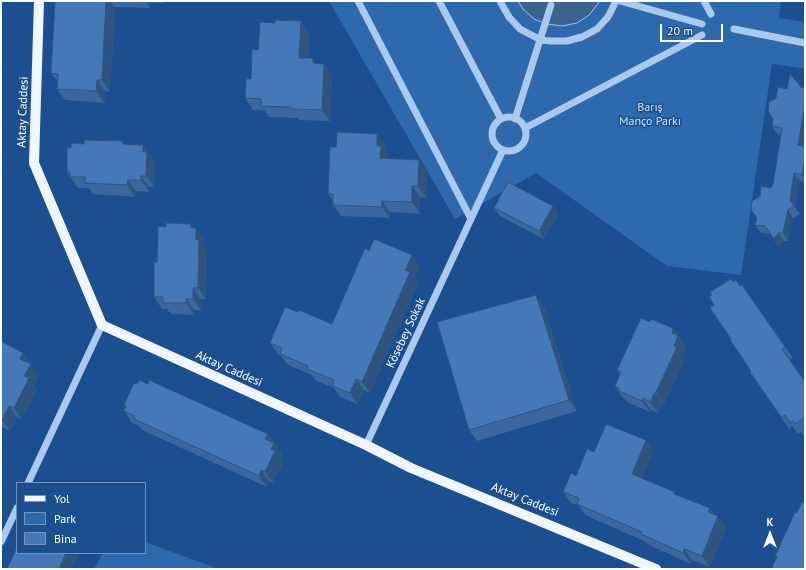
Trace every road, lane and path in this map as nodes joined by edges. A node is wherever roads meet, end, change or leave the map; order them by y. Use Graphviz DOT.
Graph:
graph roads {
  1 [pos="39,1"];
  2 [pos="358,1"];
  3 [pos="439,1"];
  4 [pos="500,1"];
  5 [pos="616,1"];
  6 [pos="620,1"];
  7 [pos="704,1"];
  8 [pos="551,5"];
  9 [pos="711,14"];
  10 [pos="702,24"];
  11 [pos="734,29"];
  12 [pos="702,35"];
  13 [pos="541,39"];
  14 [pos="805,43"];
  15 [pos="515,119"];
  16 [pos="501,120"];
  17 [pos="524,128"];
  18 [pos="503,150"];
  19 [pos="471,220"];
  20 [pos="102,325"];
  21 [pos="366,445"];
  22 [pos="28,482"];
  23 [pos="16,510"];
  24 [pos="1,542"];
  25 [pos="656,569"];
  1 -- 20 [label="main road, Aktay Caddesi"];
  2 -- 19 [label="street"];
  3 -- 16 [label="street"];
  4 -- 13 [label="street"];
  5 -- 13 [label="street"];
  6 -- 10 [label="street"];
  7 -- 9 [label="street"];
  8 -- 13 [label="street"];
  11 -- 14 [label="street"];
  12 -- 17 [label="street"];
  13 -- 15 [label="street"];
  15 -- 16 [label="street"];
  15 -- 17 [label="street"];
  16 -- 18 [label="street"];
  17 -- 18 [label="street"];
  18 -- 19 [label="street, Kösebey Sokak"];
  19 -- 21 [label="street, Kösebey Sokak"];
  20 -- 21 [label="main road, Aktay Caddesi"];
  20 -- 22 [label="street"];
  21 -- 25 [label="main road, Aktay Caddesi"];
  23 -- 24 [label="street"];
}
